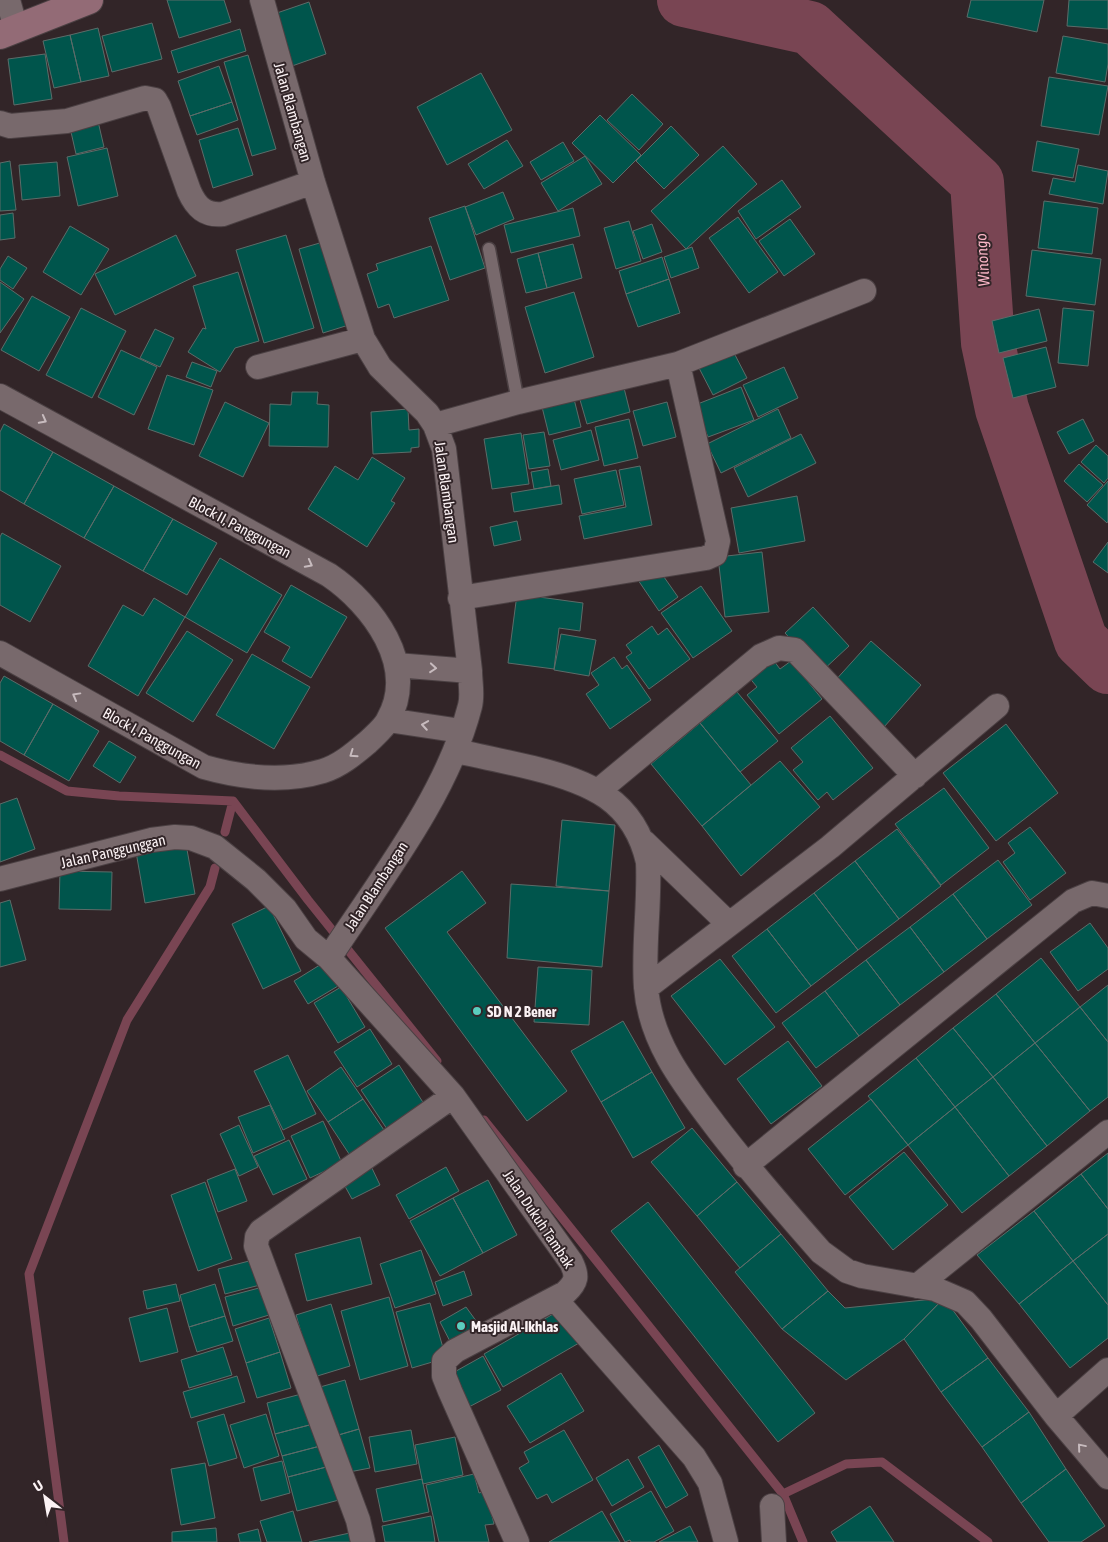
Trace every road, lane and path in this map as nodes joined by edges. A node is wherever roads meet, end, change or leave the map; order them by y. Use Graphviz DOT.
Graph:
graph roads {
  1 [pos="8,0"];
  2 [pos="89,0"];
  3 [pos="262,0"];
  4 [pos="8,32"];
  5 [pos="0,123"];
  6 [pos="313,182"];
  7 [pos="489,250"];
  8 [pos="864,291"];
  9 [pos="363,339"];
  10 [pos="678,364"];
  11 [pos="258,368"];
  12 [pos="0,396"];
  13 [pos="518,402"];
  14 [pos="435,425"];
  15 [pos="460,598"];
  16 [pos="0,654"];
  17 [pos="396,665"];
  18 [pos="470,671"];
  19 [pos="997,706"];
  20 [pos="388,720"];
  21 [pos="458,741"];
  22 [pos="915,776"];
  23 [pos="598,791"];
  24 [pos="644,842"];
  25 [pos="0,879"];
  26 [pos="1108,896"];
  27 [pos="729,924"];
  28 [pos="338,944"];
  29 [pos="646,988"];
  30 [pos="453,1096"];
  31 [pos="1108,1132"];
  32 [pos="745,1166"];
  33 [pos="917,1286"];
  34 [pos="555,1299"];
  35 [pos="1107,1373"];
  36 [pos="1056,1416"];
  37 [pos="1108,1477"];
  38 [pos="772,1506"];
  39 [pos="363,1542"];
  40 [pos="517,1542"];
  41 [pos="726,1542"];
  42 [pos="774,1542"];
  1 -- 4 [label="street"];
  2 -- 4 [label="main road"];
  3 -- 6 [label="street, Jalan Blambangan"];
  5 -- 6 [label="street"];
  6 -- 9 [label="street, Jalan Blambangan"];
  7 -- 13 [label="lane"];
  8 -- 10 [label="street"];
  9 -- 11 [label="street"];
  9 -- 14 [label="street, Jalan Blambangan"];
  10 -- 13 [label="street"];
  10 -- 15 [label="street"];
  12 -- 17 [label="street, Block II, Panggungan, one-way"];
  13 -- 14 [label="street"];
  14 -- 15 [label="street, Jalan Blambangan"];
  15 -- 18 [label="street, Jalan Blambangan"];
  20 -- 16 [label="street, Block I, Panggungan, one-way"];
  17 -- 18 [label="street, one-way"];
  17 -- 20 [label="street, Block II, Panggungan"];
  18 -- 21 [label="street, Jalan Blambangan"];
  19 -- 22 [label="street"];
  21 -- 20 [label="street, one-way"];
  21 -- 23 [label="street"];
  21 -- 28 [label="street, Jalan Blambangan"];
  22 -- 23 [label="street"];
  22 -- 27 [label="street"];
  23 -- 24 [label="street"];
  24 -- 27 [label="street"];
  24 -- 29 [label="street"];
  25 -- 28 [label="street, Jalan Panggunggan"];
  26 -- 32 [label="street"];
  27 -- 29 [label="street"];
  28 -- 30 [label="street, Jalan Dukuh Tambak"];
  29 -- 32 [label="street"];
  30 -- 34 [label="street, Jalan Dukuh Tambak"];
  30 -- 39 [label="street"];
  31 -- 33 [label="street"];
  32 -- 33 [label="street"];
  33 -- 36 [label="street"];
  34 -- 40 [label="street, Jalan Dukuh Tambak"];
  34 -- 41 [label="street"];
  35 -- 36 [label="street"];
  37 -- 36 [label="street, one-way"];
  38 -- 42 [label="street"];
}
